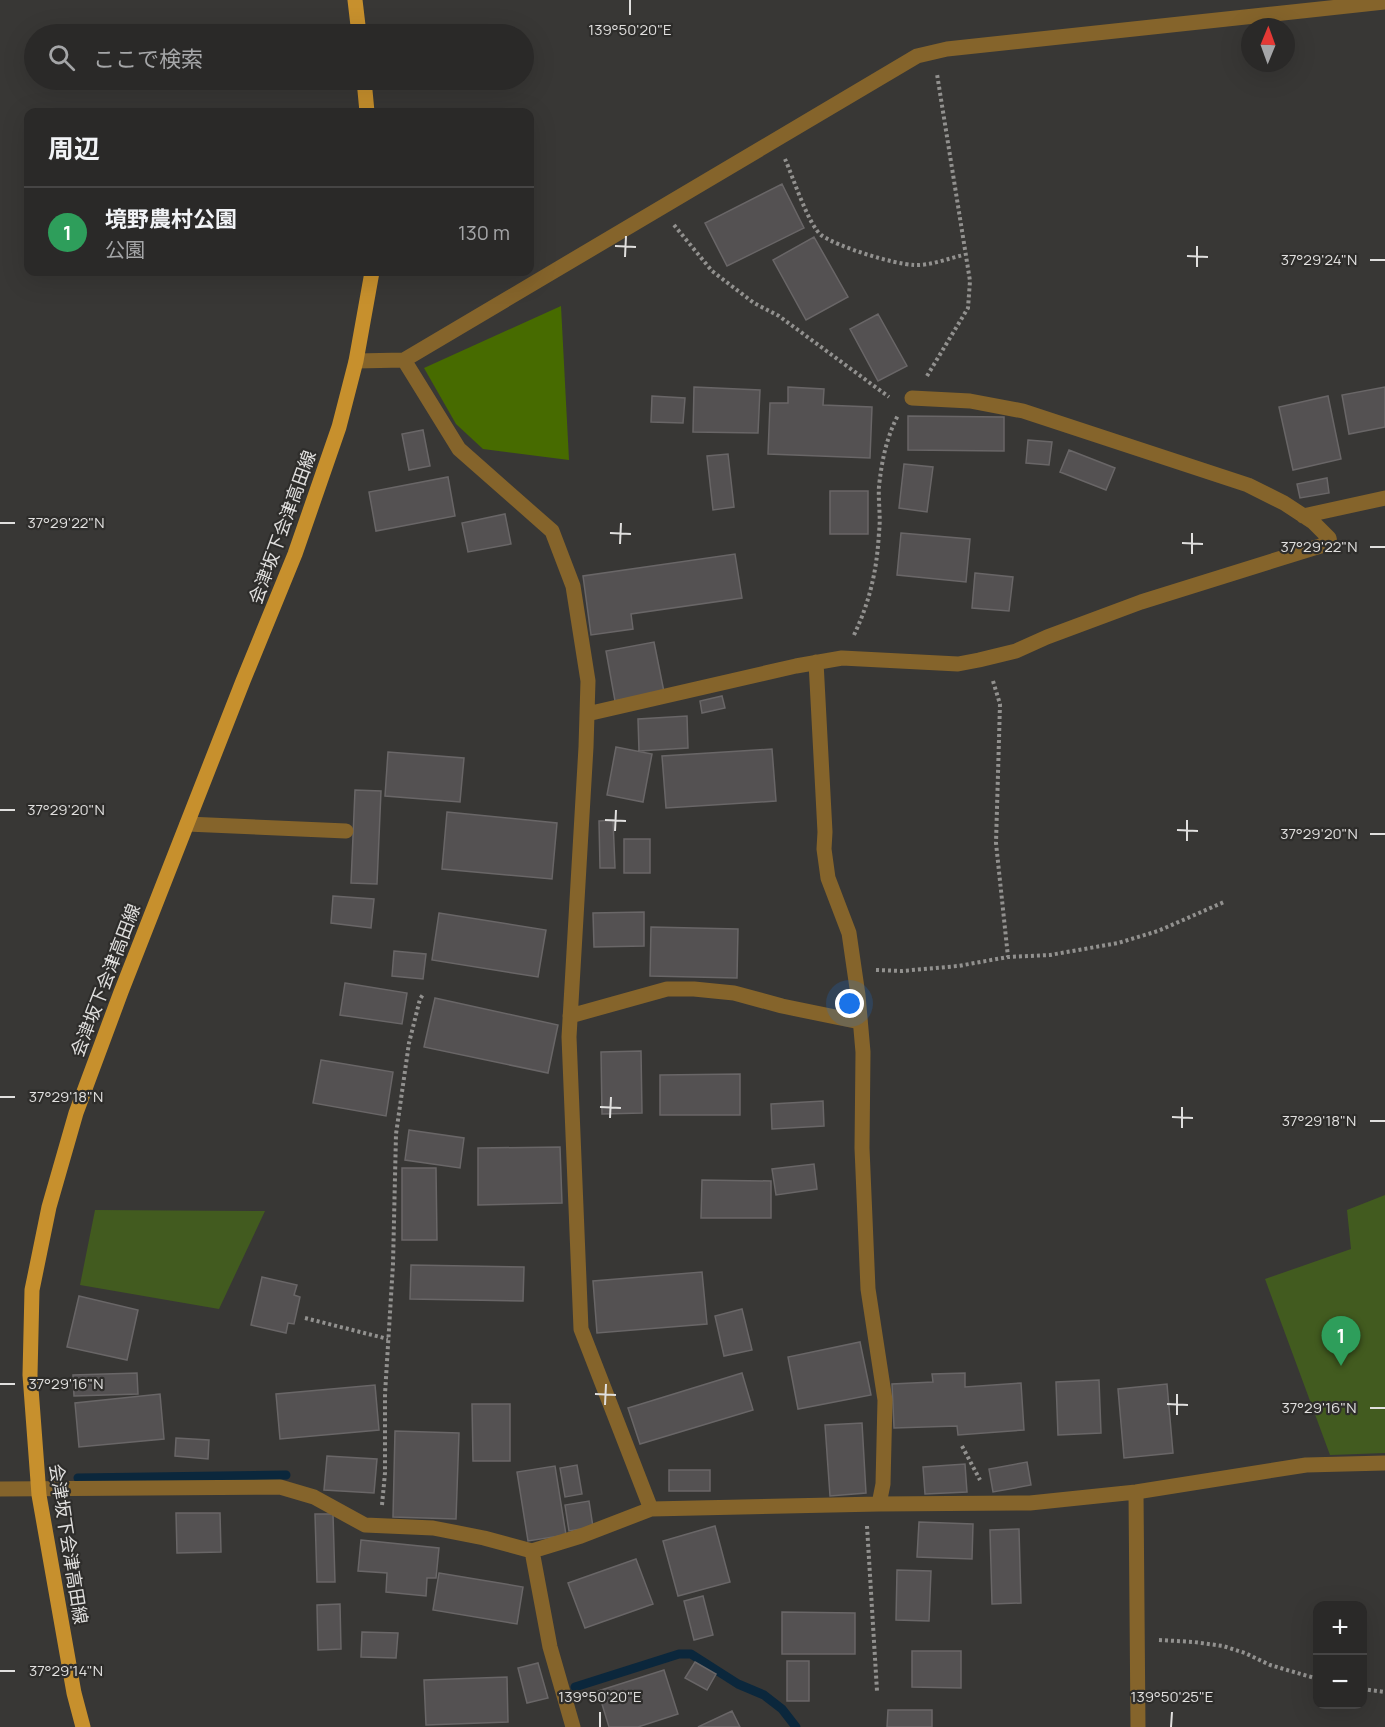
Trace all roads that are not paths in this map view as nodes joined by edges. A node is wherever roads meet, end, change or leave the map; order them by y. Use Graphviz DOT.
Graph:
graph roads {
  1 [pos="355,0"];
  2 [pos="1385,2"];
  3 [pos="358,24"];
  4 [pos="364,90"];
  5 [pos="366,108"];
  6 [pos="371,276"];
  7 [pos="404,360"];
  8 [pos="356,361"];
  9 [pos="908,403"];
  10 [pos="1385,498"];
  11 [pos="1303,516"];
  12 [pos="816,662"];
  13 [pos="587,714"];
  14 [pos="187,824"];
  15 [pos="346,831"];
  16 [pos="570,1016"];
  17 [pos="860,1022"];
  18 [pos="1385,1463"];
  19 [pos="38,1488"];
  20 [pos="0,1489"];
  21 [pos="1136,1492"];
  22 [pos="872,1504"];
  23 [pos="651,1509"];
  24 [pos="532,1551"];
  25 [pos="82,1727"];
  26 [pos="573,1727"];
  27 [pos="1138,1727"];
  1 -- 3 [label="main road"];
  2 -- 7 [label="street"];
  4 -- 5 [label="main road"];
  6 -- 8 [label="main road, 会津坂下会津高田線"];
  7 -- 8 [label="street"];
  7 -- 13 [label="street"];
  8 -- 14 [label="main road, 会津坂下会津高田線"];
  9 -- 11 [label="street"];
  10 -- 11 [label="street"];
  11 -- 12 [label="street"];
  12 -- 13 [label="street"];
  12 -- 17 [label="street"];
  13 -- 16 [label="street"];
  14 -- 15 [label="street"];
  14 -- 19 [label="main road, 会津坂下会津高田線"];
  16 -- 17 [label="street"];
  16 -- 23 [label="street"];
  17 -- 22 [label="street"];
  18 -- 21 [label="street"];
  19 -- 20 [label="street"];
  19 -- 24 [label="street"];
  19 -- 25 [label="main road, 会津坂下会津高田線"];
  21 -- 22 [label="street"];
  21 -- 27 [label="street"];
  22 -- 23 [label="street"];
  23 -- 24 [label="street"];
  24 -- 26 [label="street"];
}
